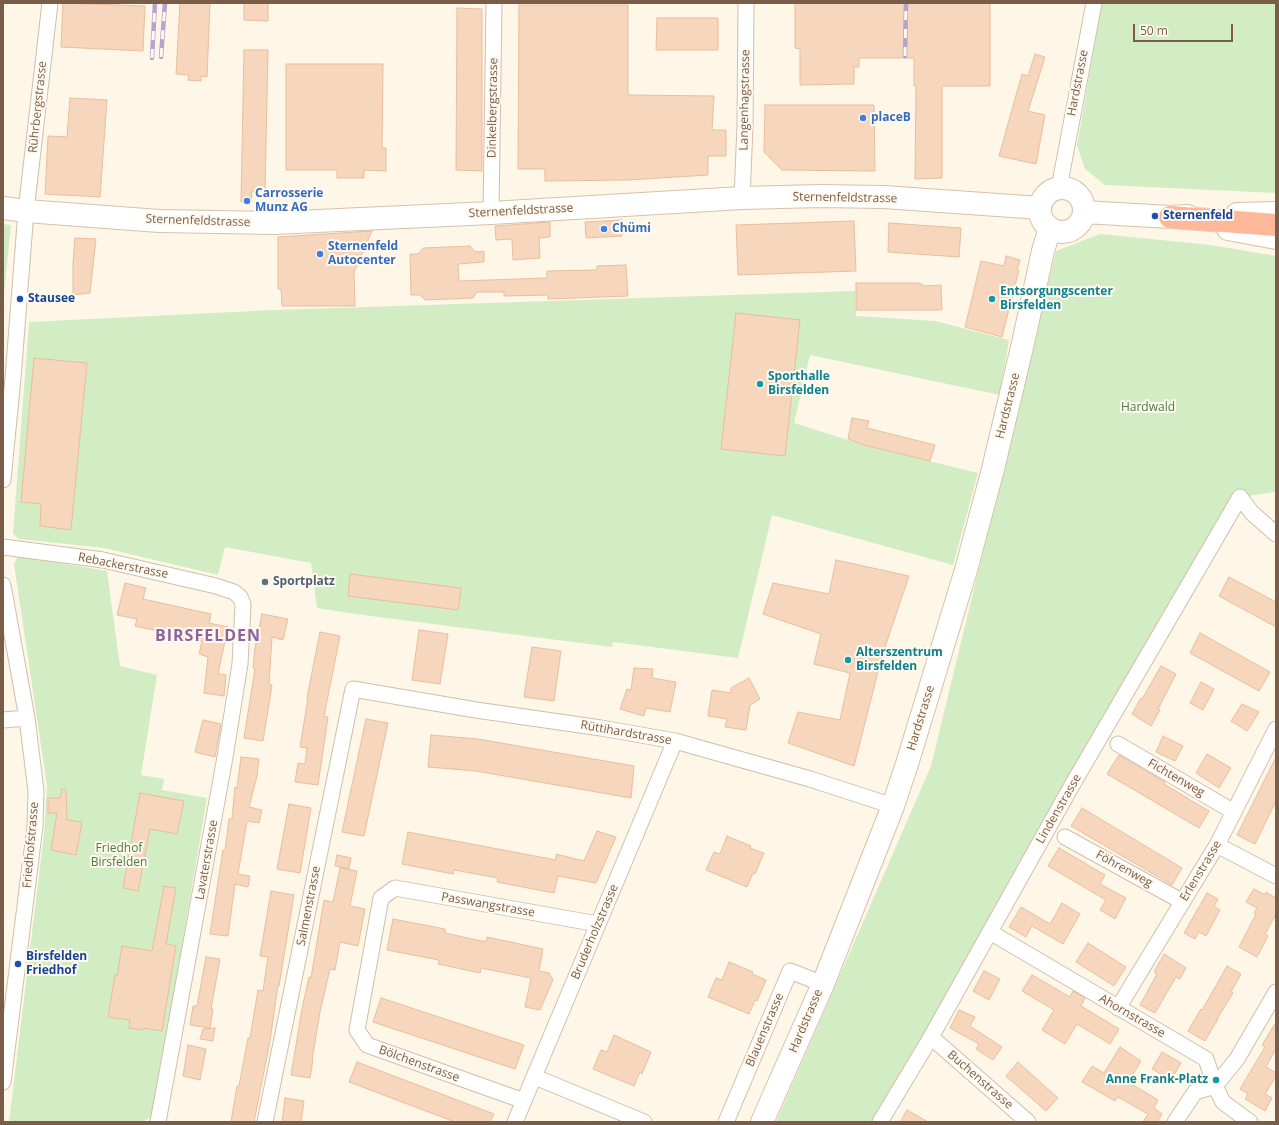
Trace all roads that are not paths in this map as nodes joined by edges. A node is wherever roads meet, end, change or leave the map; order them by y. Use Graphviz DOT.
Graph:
graph roads {
  1 [pos="50,3"];
  2 [pos="494,3"];
  3 [pos="746,3"];
  4 [pos="1094,3"];
  5 [pos="1059,188"];
  6 [pos="742,198"];
  7 [pos="3,208"];
  8 [pos="1040,208"];
  9 [pos="26,211"];
  10 [pos="491,212"];
  11 [pos="1084,212"];
  12 [pos="1276,213"];
  13 [pos="1170,217"];
  14 [pos="1276,225"];
  15 [pos="1050,228"];
  16 [pos="1276,238"];
  17 [pos="3,480"];
  18 [pos="1276,534"];
  19 [pos="3,547"];
  20 [pos="3,585"];
  21 [pos="240,597"];
  22 [pos="353,689"];
  23 [pos="27,718"];
  24 [pos="3,720"];
  25 [pos="1276,729"];
  26 [pos="675,741"];
  27 [pos="1118,744"];
  28 [pos="893,806"];
  29 [pos="1234,812"];
  30 [pos="1065,837"];
  31 [pos="1217,845"];
  32 [pos="1276,876"];
  33 [pos="381,898"];
  34 [pos="1183,902"];
  35 [pos="598,924"];
  36 [pos="990,932"];
  37 [pos="822,984"];
  38 [pos="1276,992"];
  39 [pos="1118,1008"];
  40 [pos="932,1037"];
  41 [pos="535,1077"];
  42 [pos="3,1082"];
  43 [pos="1214,1086"];
  44 [pos="524,1101"];
  45 [pos="158,1122"];
  46 [pos="265,1122"];
  47 [pos="515,1122"];
  48 [pos="644,1122"];
  49 [pos="726,1122"];
  50 [pos="762,1122"];
  51 [pos="880,1122"];
  52 [pos="1028,1122"];
  53 [pos="1175,1122"];
  54 [pos="1250,1122"];
  1 -- 9 [label="street, Rührbergstrasse"];
  2 -- 10 [label="street, Dinkelbergstrasse"];
  3 -- 6 [label="street, Langenhagstrasse"];
  4 -- 5 [label="street, Hardstrasse"];
  5 -- 8 [label="street"];
  5 -- 11 [label="street"];
  6 -- 8 [label="street, Sternenfeldstrasse"];
  6 -- 10 [label="street, Sternenfeldstrasse"];
  7 -- 9 [label="street, Sternenfeldstrasse"];
  8 -- 15 [label="street"];
  9 -- 10 [label="street, Sternenfeldstrasse"];
  9 -- 17 [label="street"];
  11 -- 13 [label="street"];
  11 -- 15 [label="street"];
  12 -- 13 [label="street"];
  13 -- 14 [label="highway"];
  13 -- 16 [label="street"];
  15 -- 28 [label="street, Hardstrasse"];
  18 -- 36 [label="street, Lindenstrasse"];
  19 -- 21 [label="street, Rebackerstrasse"];
  20 -- 23 [label="street, Friedhofstrasse"];
  21 -- 45 [label="street, Lavaterstrasse"];
  22 -- 26 [label="street, Rüttihardstrasse"];
  22 -- 46 [label="street, Salmenstrasse"];
  23 -- 24 [label="street"];
  23 -- 42 [label="street, Friedhofstrasse"];
  25 -- 29 [label="street, Erlenstrasse"];
  26 -- 28 [label="street, Rüttihardstrasse"];
  26 -- 35 [label="street, Bruderholzstrasse"];
  27 -- 29 [label="street, Fichtenweg"];
  28 -- 37 [label="street, Hardstrasse"];
  29 -- 31 [label="street, Erlenstrasse"];
  30 -- 34 [label="street, Föhrenweg"];
  31 -- 32 [label="street"];
  31 -- 34 [label="street, Erlenstrasse"];
  33 -- 35 [label="street, Passwangstrasse"];
  33 -- 44 [label="street, Bölchenstrasse"];
  34 -- 39 [label="street, Erlenstrasse"];
  35 -- 41 [label="street, Bruderholzstrasse"];
  36 -- 39 [label="street, Ahornstrasse"];
  36 -- 40 [label="street, Lindenstrasse"];
  37 -- 49 [label="street, Blauenstrasse"];
  37 -- 50 [label="street, Hardstrasse"];
  38 -- 43 [label="street"];
  39 -- 43 [label="street, Ahornstrasse"];
  40 -- 51 [label="street, Lindenstrasse"];
  40 -- 52 [label="street, Buchenstrasse"];
  41 -- 44 [label="street, Bruderholzstrasse"];
  41 -- 48 [label="street"];
  43 -- 53 [label="street"];
  43 -- 54 [label="street, Ahornstrasse"];
  44 -- 47 [label="street, Bruderholzstrasse"];
}
